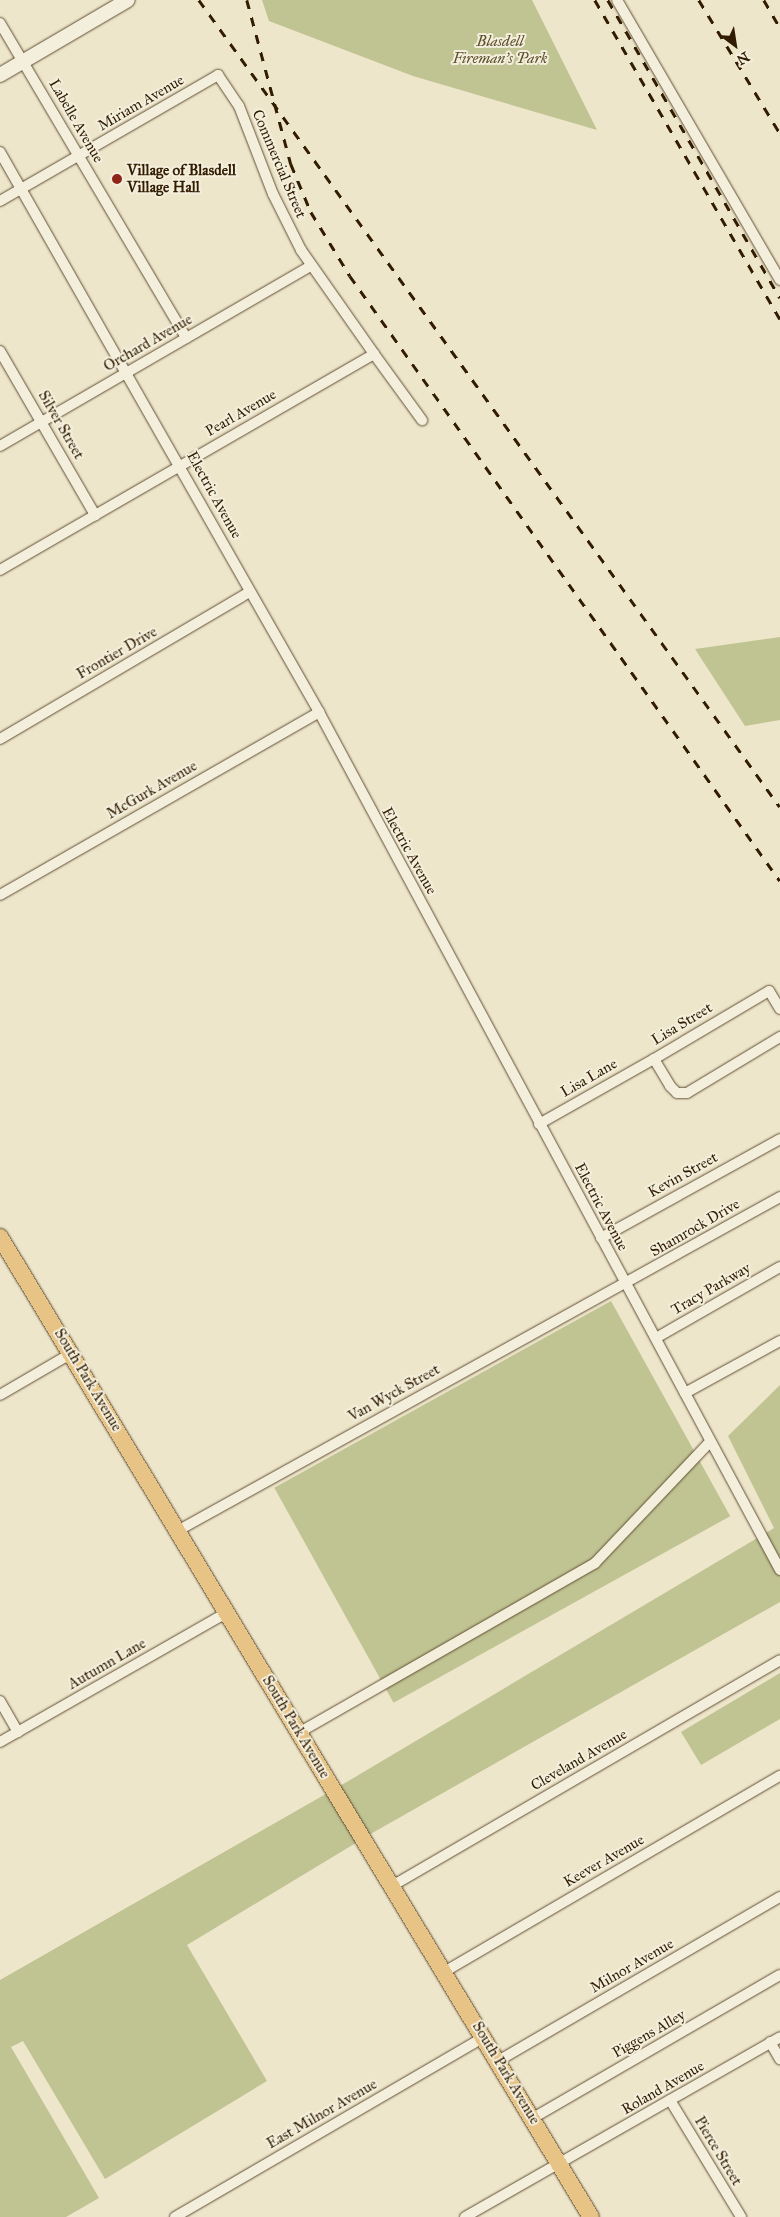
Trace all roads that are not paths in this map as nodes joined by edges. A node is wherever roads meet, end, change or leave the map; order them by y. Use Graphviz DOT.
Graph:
graph roads {
  1 [pos="128,0"];
  2 [pos="617,0"];
  3 [pos="0,23"];
  4 [pos="23,62"];
  5 [pos="0,75"];
  6 [pos="218,75"];
  7 [pos="0,152"];
  8 [pos="79,156"];
  9 [pos="22,189"];
  10 [pos="0,201"];
  11 [pos="311,266"];
  12 [pos="780,280"];
  13 [pos="186,338"];
  14 [pos="0,351"];
  15 [pos="374,354"];
  16 [pos="128,372"];
  17 [pos="422,420"];
  18 [pos="41,423"];
  19 [pos="0,446"];
  20 [pos="181,465"];
  21 [pos="95,515"];
  22 [pos="0,570"];
  23 [pos="250,592"];
  24 [pos="319,712"];
  25 [pos="0,739"];
  26 [pos="0,895"];
  27 [pos="780,1009"];
  28 [pos="780,1038"];
  29 [pos="654,1059"];
  30 [pos="539,1124"];
  31 [pos="780,1139"];
  32 [pos="780,1197"];
  33 [pos="0,1237"];
  34 [pos="601,1238"];
  35 [pos="780,1267"];
  36 [pos="626,1285"];
  37 [pos="656,1338"];
  38 [pos="780,1341"];
  39 [pos="72,1353"];
  40 [pos="685,1393"];
  41 [pos="0,1395"];
  42 [pos="710,1442"];
  43 [pos="179,1530"];
  44 [pos="780,1570"];
  45 [pos="228,1612"];
  46 [pos="780,1660"];
  47 [pos="0,1701"];
  48 [pos="18,1732"];
  49 [pos="300,1732"];
  50 [pos="0,1742"];
  51 [pos="780,1776"];
  52 [pos="392,1886"];
  53 [pos="780,1897"];
  54 [pos="444,1972"];
  55 [pos="780,1975"];
  56 [pos="484,2037"];
  57 [pos="780,2037"];
  58 [pos="770,2042"];
  59 [pos="780,2059"];
  60 [pos="498,2061"];
  61 [pos="670,2100"];
  62 [pos="533,2118"];
  63 [pos="559,2163"];
  64 [pos="175,2217"];
  65 [pos="466,2217"];
  66 [pos="591,2217"];
  67 [pos="741,2217"];
  1 -- 4 [label="street"];
  2 -- 12 [label="street"];
  3 -- 4 [label="street, Labelle Avenue"];
  4 -- 5 [label="street"];
  4 -- 8 [label="street, Labelle Avenue"];
  6 -- 8 [label="street, Miriam Avenue"];
  6 -- 11 [label="street, Commercial Street"];
  7 -- 9 [label="street, Electric Avenue"];
  8 -- 9 [label="street, Miriam Avenue"];
  8 -- 13 [label="street, Labelle Avenue"];
  9 -- 10 [label="street, Miriam Avenue"];
  9 -- 16 [label="street, Electric Avenue"];
  11 -- 13 [label="street, Orchard Avenue"];
  11 -- 15 [label="street, Commercial Street"];
  13 -- 16 [label="street, Orchard Avenue"];
  14 -- 18 [label="street, Silver Street"];
  15 -- 17 [label="street"];
  15 -- 20 [label="street, Pearl Avenue"];
  16 -- 18 [label="street, Orchard Avenue"];
  16 -- 20 [label="street, Electric Avenue"];
  18 -- 19 [label="street, Orchard Avenue"];
  18 -- 21 [label="street, Silver Street"];
  20 -- 21 [label="street, Pearl Avenue"];
  20 -- 23 [label="street, Electric Avenue"];
  21 -- 22 [label="street, Pearl Avenue"];
  23 -- 24 [label="street, Electric Avenue"];
  23 -- 25 [label="street, Frontier Drive"];
  24 -- 26 [label="street, McGurk Avenue"];
  24 -- 30 [label="street, Electric Avenue"];
  27 -- 29 [label="street, Lisa Street"];
  28 -- 29 [label="street, Lisa Street"];
  29 -- 30 [label="street, Lisa Lane"];
  30 -- 34 [label="street, Electric Avenue"];
  31 -- 34 [label="street, Kevin Street"];
  32 -- 36 [label="street, Shamrock Drive"];
  33 -- 39 [label="main road, South Park Avenue"];
  34 -- 36 [label="street, Electric Avenue"];
  35 -- 37 [label="street, Tracy Parkway"];
  36 -- 37 [label="street, Electric Avenue"];
  36 -- 43 [label="street, Van Wyck Street"];
  37 -- 40 [label="street, Electric Avenue"];
  38 -- 40 [label="street"];
  39 -- 41 [label="street"];
  39 -- 43 [label="main road, South Park Avenue"];
  40 -- 42 [label="street, Electric Avenue"];
  42 -- 44 [label="street, Electric Avenue"];
  42 -- 49 [label="street"];
  43 -- 45 [label="main road, South Park Avenue"];
  45 -- 48 [label="street, Autumn Lane"];
  45 -- 49 [label="main road, South Park Avenue"];
  46 -- 52 [label="street, Cleveland Avenue"];
  47 -- 48 [label="street"];
  48 -- 50 [label="street, Autumn Lane"];
  49 -- 52 [label="main road, South Park Avenue"];
  51 -- 54 [label="street, Keever Avenue"];
  52 -- 54 [label="main road, South Park Avenue"];
  53 -- 60 [label="street, Milnor Avenue"];
  54 -- 56 [label="main road, South Park Avenue"];
  55 -- 62 [label="street, Piggens Alley"];
  56 -- 60 [label="main road, South Park Avenue"];
  56 -- 64 [label="street, East Milnor Avenue"];
  57 -- 58 [label="street, Roland Avenue"];
  58 -- 59 [label="street"];
  58 -- 61 [label="street, Roland Avenue"];
  60 -- 62 [label="main road, South Park Avenue"];
  61 -- 63 [label="street, Roland Avenue"];
  61 -- 67 [label="street, Pierce Street"];
  62 -- 63 [label="main road, South Park Avenue"];
  63 -- 65 [label="street, Roland Avenue"];
  63 -- 66 [label="main road, South Park Avenue"];
}
